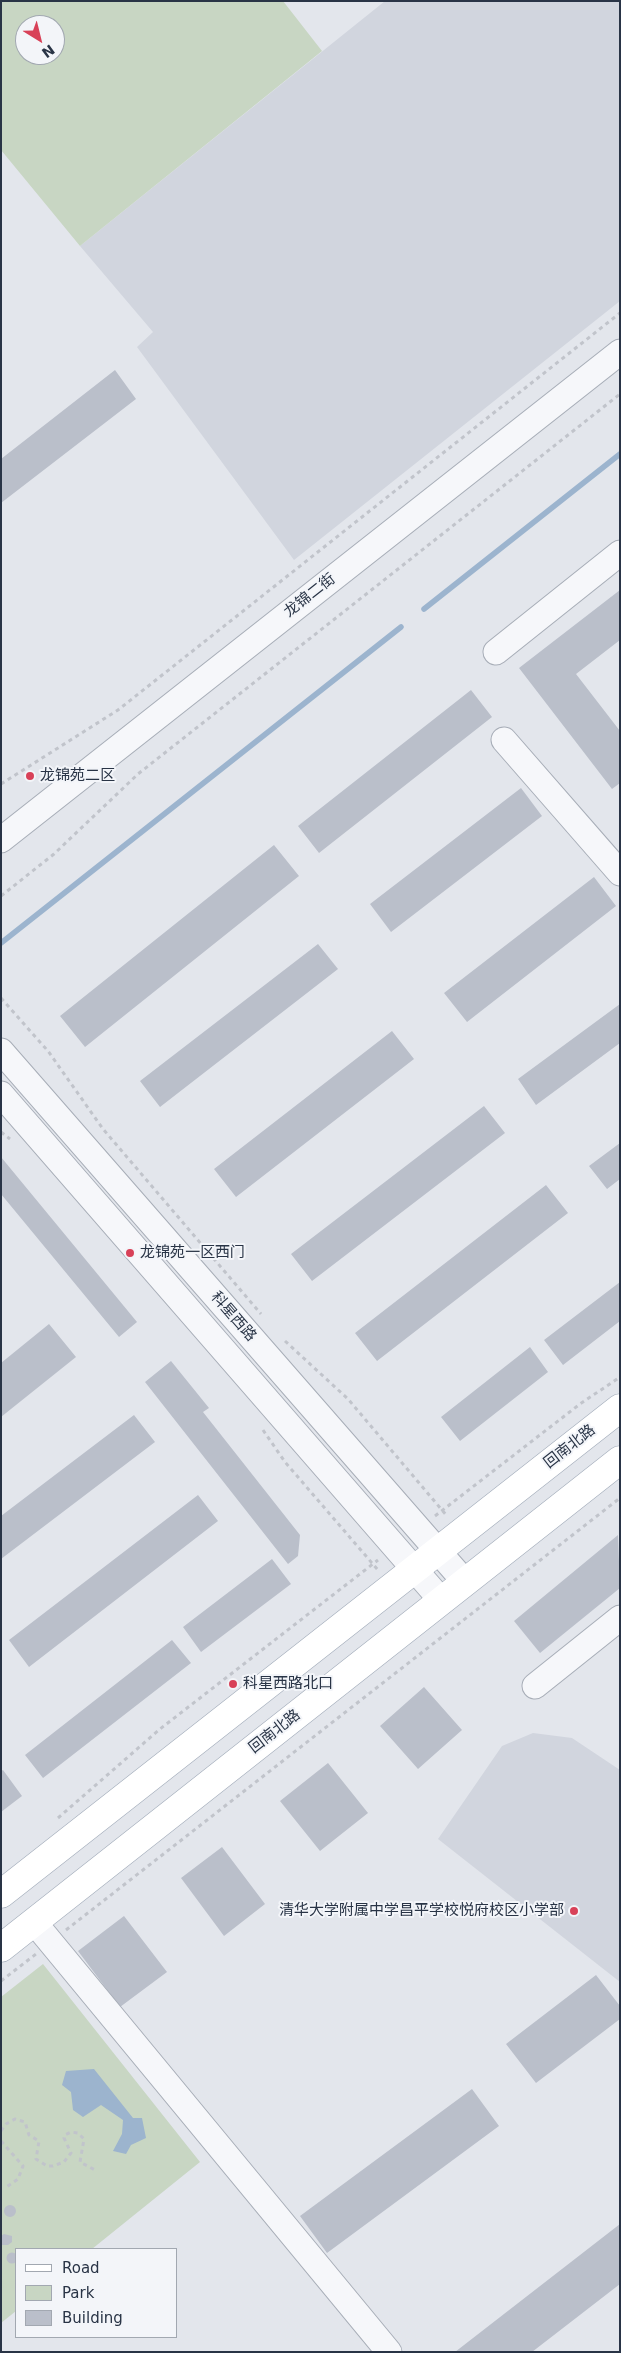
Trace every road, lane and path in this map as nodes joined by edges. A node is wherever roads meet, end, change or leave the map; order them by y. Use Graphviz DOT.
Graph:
graph roads {
  1 [pos="620,313"];
  2 [pos="620,352"];
  3 [pos="620,394"];
  4 [pos="620,553"];
  5 [pos="496,652"];
  6 [pos="504,740"];
  7 [pos="1,784"];
  8 [pos="1,840"];
  9 [pos="620,873"];
  10 [pos="1,896"];
  11 [pos="1,998"];
  12 [pos="1,1051"];
  13 [pos="1,1094"];
  14 [pos="265,1318"];
  15 [pos="284,1340"];
  16 [pos="620,1377"];
  17 [pos="620,1408"];
  18 [pos="620,1460"];
  19 [pos="472,1487"];
  20 [pos="429,1494"];
  21 [pos="620,1498"];
  22 [pos="438,1551"];
  23 [pos="414,1569"];
  24 [pos="465,1582"];
  25 [pos="336,1592"];
  26 [pos="442,1600"];
  27 [pos="620,1618"];
  28 [pos="535,1686"];
  29 [pos="52,1824"];
  30 [pos="1,1894"];
  31 [pos="43,1932"];
  32 [pos="1,1948"];
  33 [pos="1,1981"];
  34 [pos="1,2131"];
  35 [pos="1,2141"];
  36 [pos="97,2171"];
  37 [pos="5,2188"];
  38 [pos="389,2352"];
  1 -- 7 [label="path"];
  2 -- 8 [label="street, 龙锦二街"];
  3 -- 10 [label="path"];
  4 -- 5 [label="street"];
  6 -- 9 [label="street"];
  11 -- 14 [label="path"];
  12 -- 22 [label="street, 科星西路"];
  13 -- 23 [label="street, 科星西路"];
  15 -- 20 [label="path"];
  16 -- 19 [label="path"];
  17 -- 22 [label="main road, 回南北路"];
  18 -- 24 [label="main road, 回南北路"];
  21 -- 31 [label="path"];
  22 -- 23 [label="main road, 回南北路"];
  22 -- 24 [label="street, 科星西路"];
  23 -- 26 [label="street, 科星西路"];
  23 -- 30 [label="main road, 回南北路"];
  24 -- 26 [label="main road, 回南北路"];
  25 -- 29 [label="path"];
  26 -- 31 [label="main road, 回南北路"];
  27 -- 28 [label="street"];
  31 -- 32 [label="main road, 回南北路"];
  31 -- 33 [label="path"];
  31 -- 38 [label="street"];
  34 -- 36 [label="path"];
  35 -- 37 [label="path"];
}
